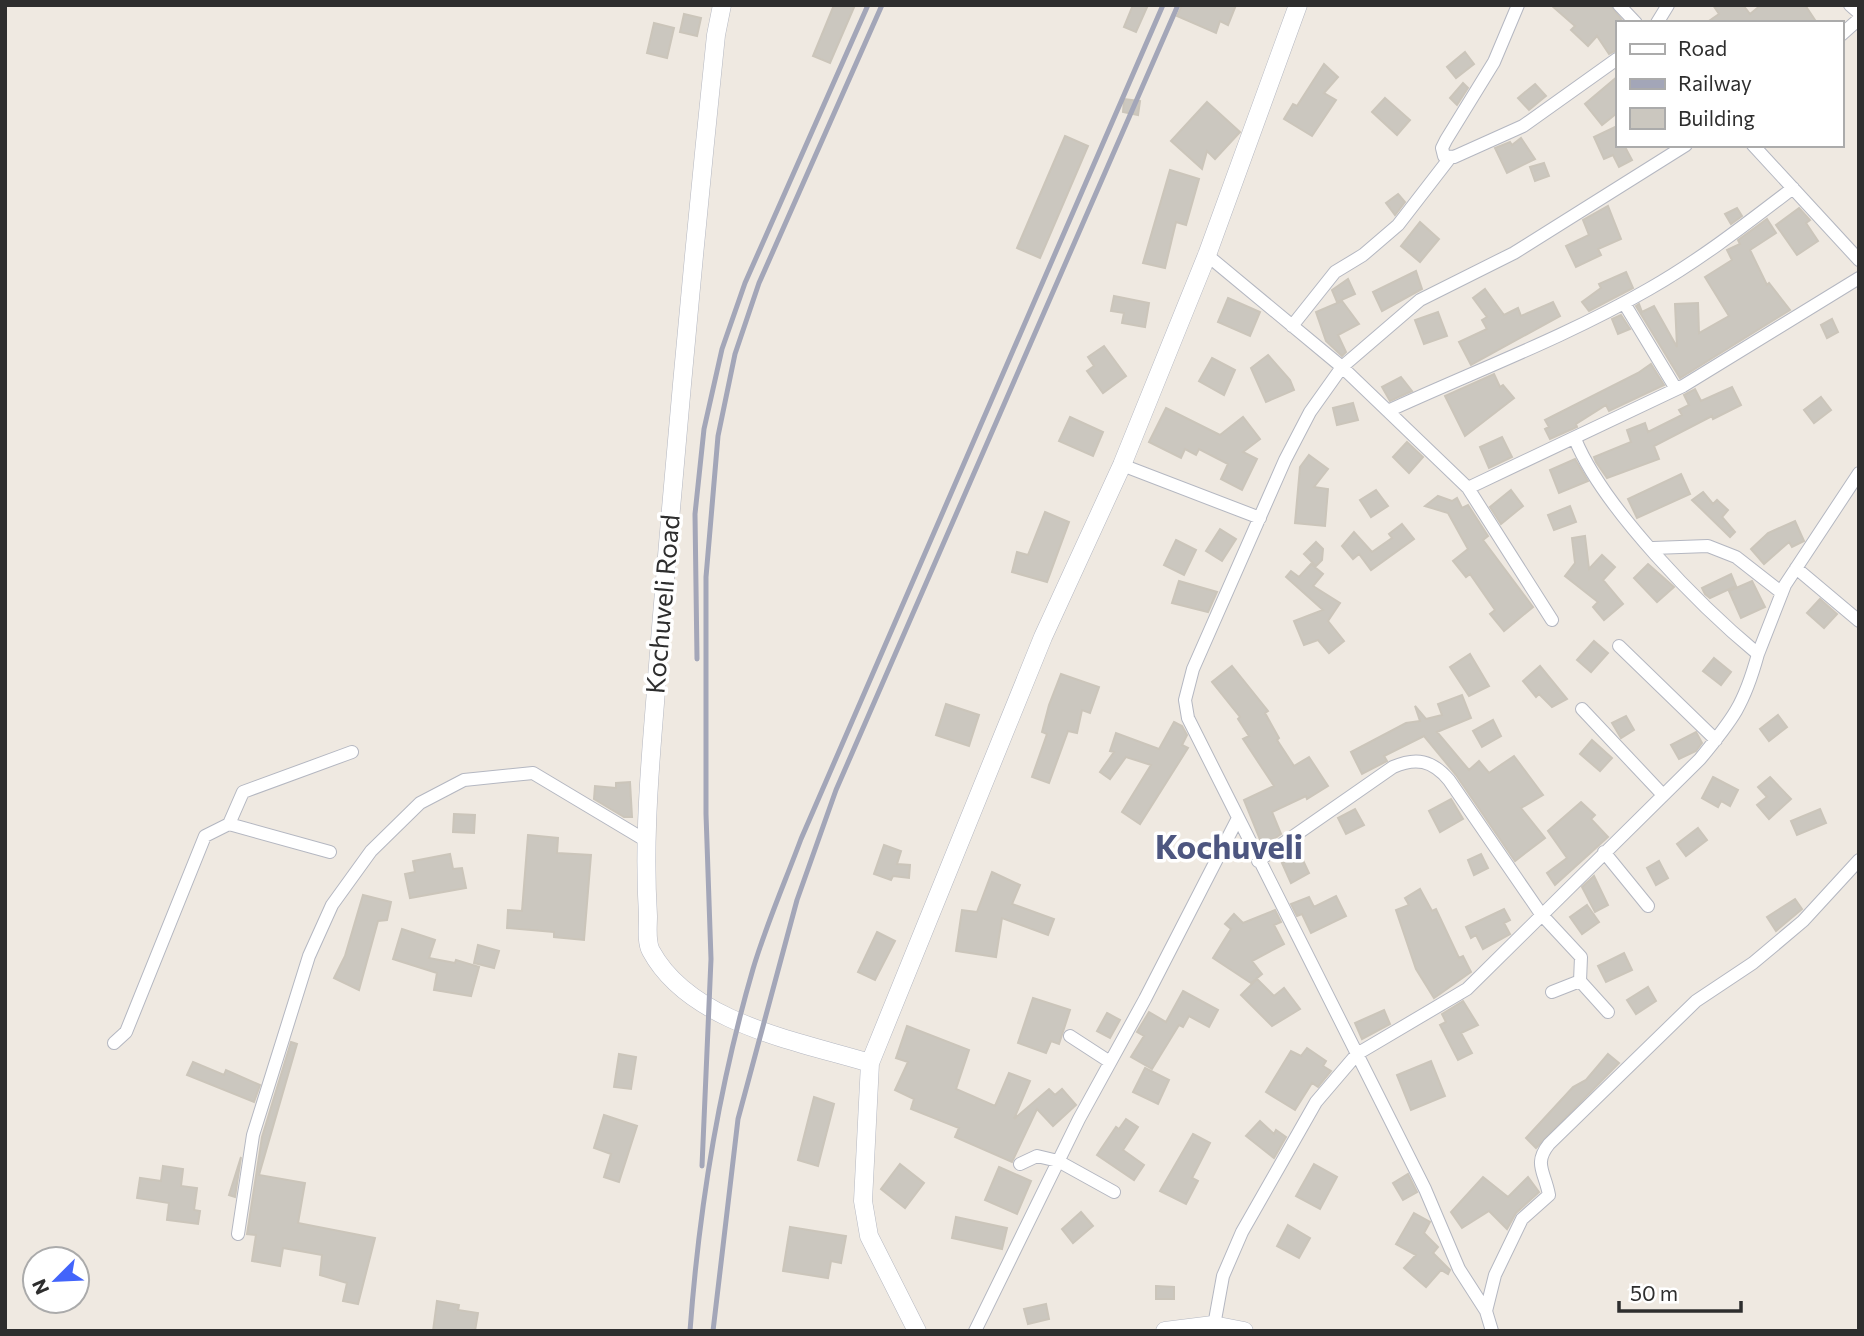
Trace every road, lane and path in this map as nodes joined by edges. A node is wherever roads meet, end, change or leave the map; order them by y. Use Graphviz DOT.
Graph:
graph roads {
  1 [pos="722,5"];
  2 [pos="1297,5"];
  3 [pos="1518,5"];
  4 [pos="1619,5"];
  5 [pos="1668,5"];
  6 [pos="1850,5"];
  7 [pos="1859,13"];
  8 [pos="1859,19"];
  9 [pos="1634,21"];
  10 [pos="1658,21"];
  11 [pos="1843,33"];
  12 [pos="1616,60"];
  13 [pos="1683,147"];
  14 [pos="1755,147"];
  15 [pos="1449,159"];
  16 [pos="1793,188"];
  17 [pos="1207,255"];
  18 [pos="1859,260"];
  19 [pos="1859,278"];
  20 [pos="1624,303"];
  21 [pos="1292,326"];
  22 [pos="1342,367"];
  23 [pos="1676,389"];
  24 [pos="1388,411"];
  25 [pos="1575,439"];
  26 [pos="1122,465"];
  27 [pos="1859,472"];
  28 [pos="1468,488"];
  29 [pos="1259,518"];
  30 [pos="1653,548"];
  31 [pos="1796,568"];
  32 [pos="1782,593"];
  33 [pos="1552,620"];
  34 [pos="1859,621"];
  35 [pos="1619,646"];
  36 [pos="1758,654"];
  37 [pos="1582,709"];
  38 [pos="1716,740"];
  39 [pos="352,752"];
  40 [pos="1663,795"];
  41 [pos="1237,820"];
  42 [pos="229,824"];
  43 [pos="645,840"];
  44 [pos="330,852"];
  45 [pos="1604,852"];
  46 [pos="1859,860"];
  47 [pos="1258,861"];
  48 [pos="1648,906"];
  49 [pos="1541,914"];
  50 [pos="1580,981"];
  51 [pos="1552,992"];
  52 [pos="1608,1013"];
  53 [pos="1070,1036"];
  54 [pos="114,1043"];
  55 [pos="1357,1054"];
  56 [pos="1110,1062"];
  57 [pos="870,1063"];
  58 [pos="1058,1161"];
  59 [pos="1020,1164"];
  60 [pos="1114,1192"];
  61 [pos="238,1234"];
  62 [pos="1486,1311"];
  63 [pos="1213,1328"];
  64 [pos="917,1331"];
  65 [pos="975,1331"];
  66 [pos="1165,1331"];
  67 [pos="1244,1331"];
  68 [pos="1492,1331"];
  1 -- 43 [label="main road, Kochuveli Road"];
  2 -- 17 [label="main road"];
  3 -- 15 [label="street"];
  4 -- 9 [label="street"];
  5 -- 10 [label="street"];
  6 -- 7 [label="street"];
  8 -- 11 [label="street"];
  12 -- 15 [label="street"];
  13 -- 22 [label="street"];
  14 -- 16 [label="street"];
  15 -- 21 [label="street"];
  16 -- 18 [label="street"];
  16 -- 20 [label="street"];
  17 -- 21 [label="street"];
  17 -- 26 [label="main road"];
  19 -- 23 [label="street"];
  20 -- 23 [label="street"];
  20 -- 24 [label="street"];
  21 -- 22 [label="street"];
  22 -- 24 [label="street"];
  22 -- 29 [label="street"];
  23 -- 25 [label="street"];
  24 -- 28 [label="street"];
  25 -- 28 [label="street"];
  25 -- 30 [label="street"];
  26 -- 29 [label="street"];
  26 -- 57 [label="main road"];
  27 -- 31 [label="street"];
  28 -- 33 [label="street"];
  29 -- 41 [label="street"];
  30 -- 32 [label="street"];
  30 -- 36 [label="street"];
  31 -- 32 [label="street"];
  31 -- 34 [label="street"];
  32 -- 36 [label="street"];
  35 -- 38 [label="street"];
  36 -- 38 [label="street"];
  37 -- 40 [label="street"];
  38 -- 40 [label="street"];
  39 -- 42 [label="street"];
  40 -- 45 [label="street"];
  41 -- 47 [label="street"];
  41 -- 56 [label="street"];
  42 -- 44 [label="street"];
  42 -- 54 [label="street"];
  43 -- 57 [label="main road, Kochuveli Road"];
  43 -- 61 [label="street"];
  45 -- 48 [label="street"];
  45 -- 49 [label="street"];
  46 -- 62 [label="street"];
  47 -- 49 [label="street"];
  47 -- 55 [label="street"];
  49 -- 50 [label="street"];
  49 -- 55 [label="street"];
  50 -- 51 [label="street"];
  50 -- 52 [label="street"];
  53 -- 56 [label="street"];
  55 -- 62 [label="street"];
  55 -- 63 [label="street"];
  56 -- 58 [label="street"];
  57 -- 64 [label="main road"];
  58 -- 59 [label="street"];
  58 -- 60 [label="street"];
  58 -- 65 [label="street"];
  62 -- 68 [label="street"];
  63 -- 66 [label="main road"];
  63 -- 67 [label="main road"];
}
